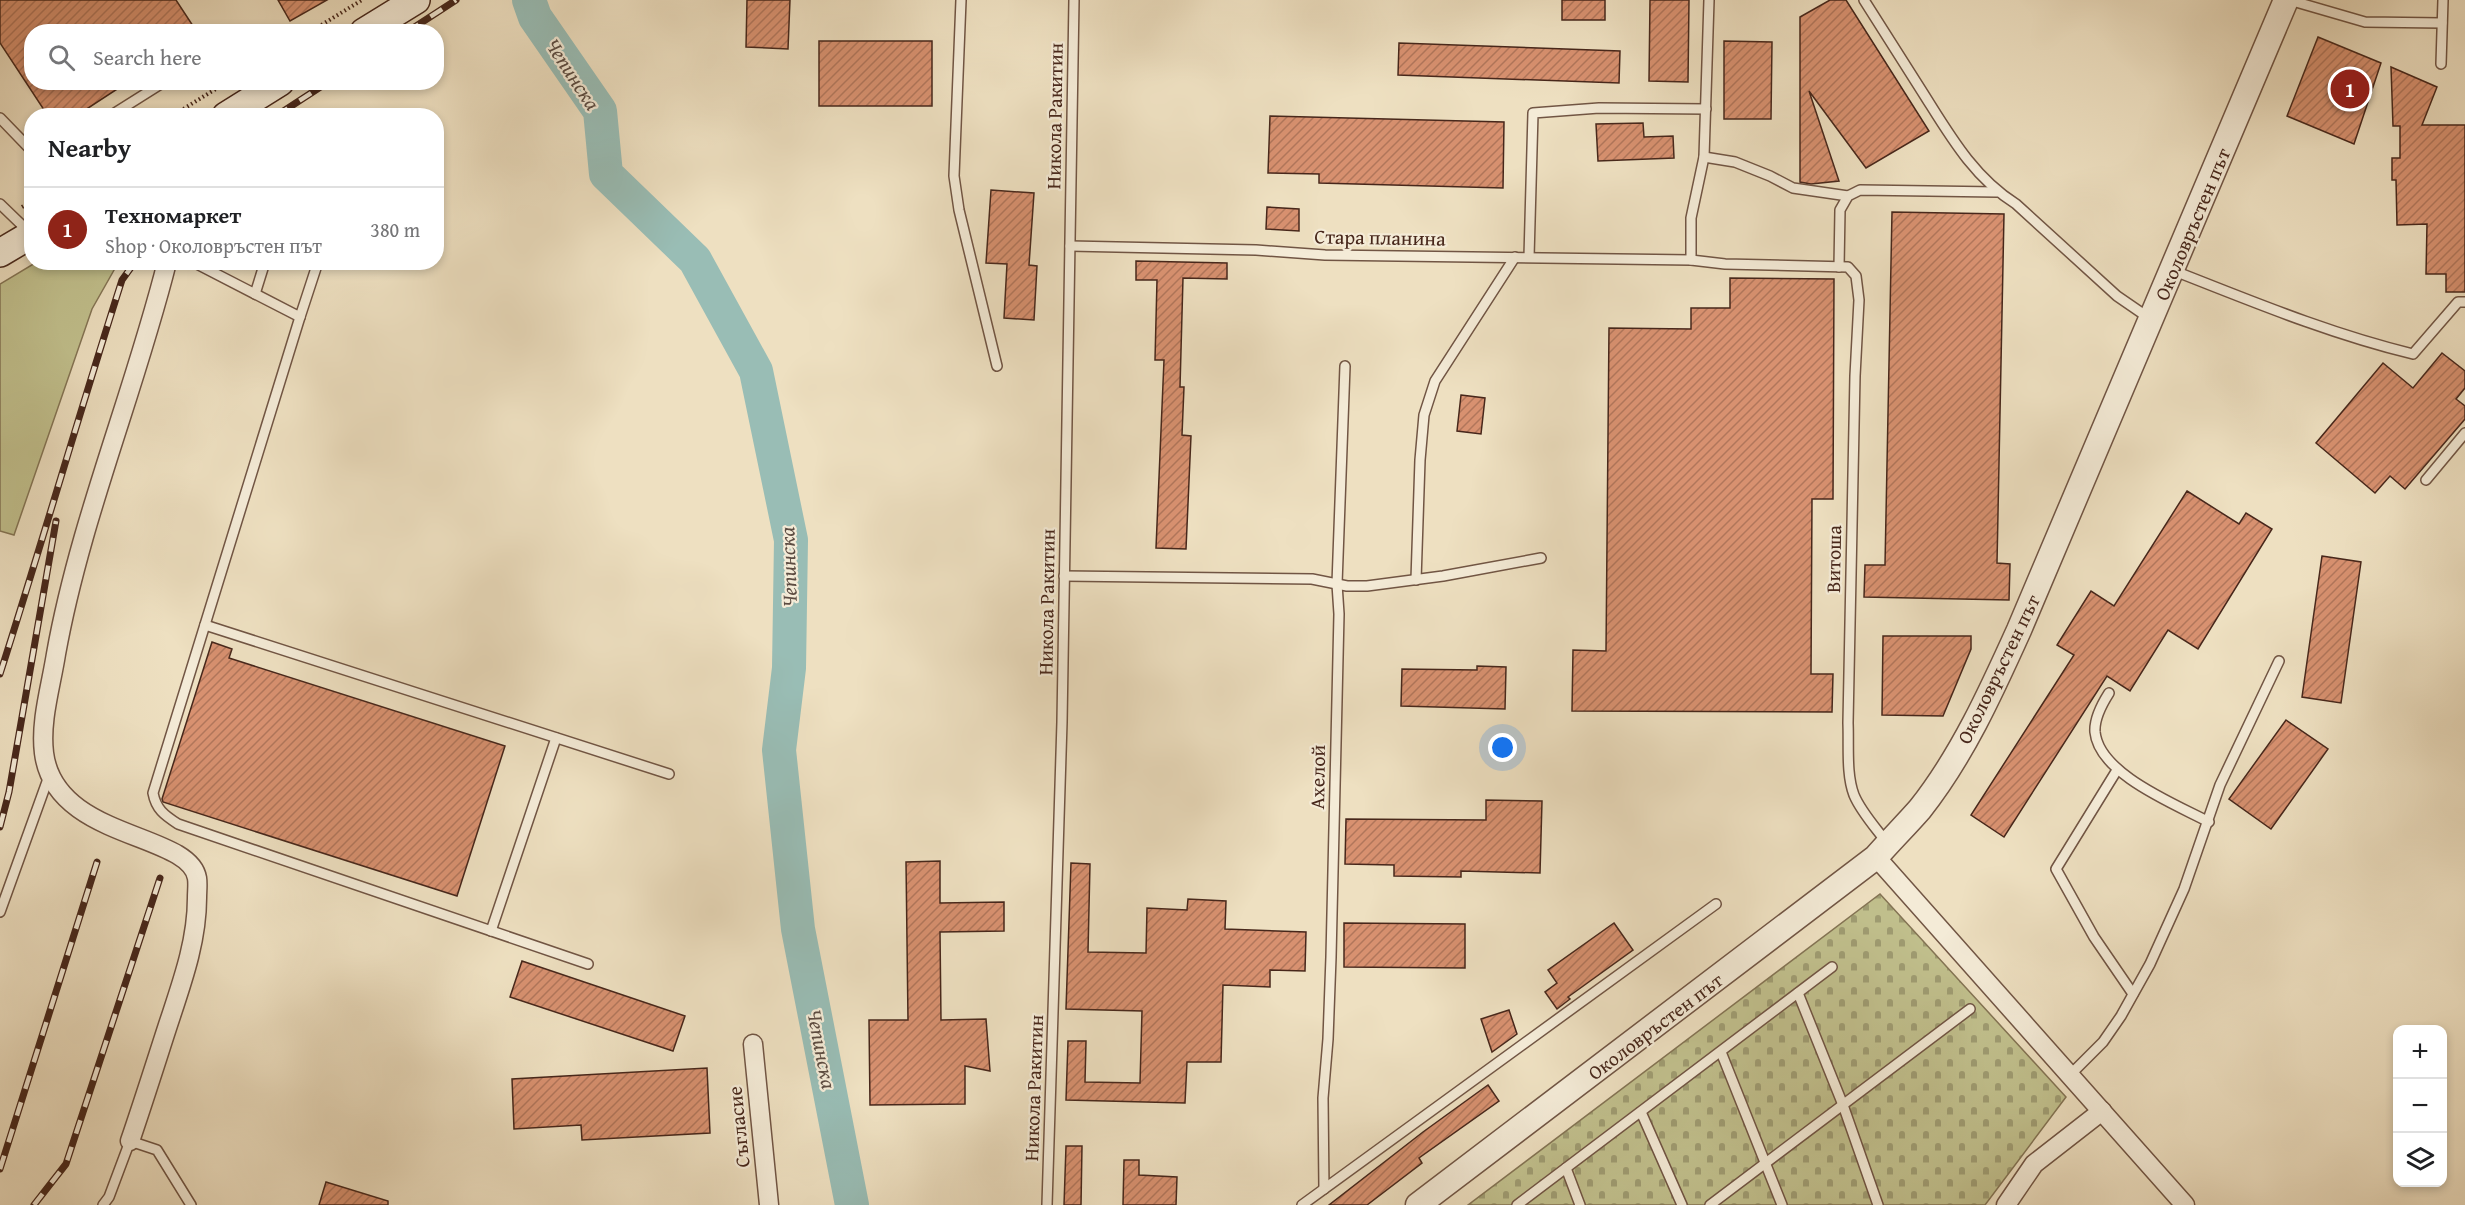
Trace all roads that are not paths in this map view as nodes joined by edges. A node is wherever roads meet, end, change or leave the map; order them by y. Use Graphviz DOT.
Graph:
graph roads {
  1 [pos="416,0"];
  2 [pos="961,0"];
  3 [pos="1074,0"];
  4 [pos="1709,0"];
  5 [pos="1864,0"];
  6 [pos="2288,0"];
  7 [pos="2443,0"];
  8 [pos="2442,23"];
  9 [pos="377,24"];
  10 [pos="2441,64"];
  11 [pos="151,90"];
  12 [pos="267,90"];
  13 [pos="123,108"];
  14 [pos="239,108"];
  15 [pos="1706,109"];
  16 [pos="0,118"];
  17 [pos="24,143"];
  18 [pos="1704,157"];
  19 [pos="1997,192"];
  20 [pos="1848,196"];
  21 [pos="0,204"];
  22 [pos="16,241"];
  23 [pos="1070,246"];
  24 [pos="1515,257"];
  25 [pos="1529,257"];
  26 [pos="1691,260"];
  27 [pos="1844,267"];
  28 [pos="165,270"];
  29 [pos="208,270"];
  30 [pos="262,270"];
  31 [pos="315,270"];
  32 [pos="2172,270"];
  33 [pos="255,294"];
  34 [pos="2465,302"];
  35 [pos="300,317"];
  36 [pos="2151,319"];
  37 [pos="997,366"];
  38 [pos="1345,366"];
  39 [pos="2465,433"];
  40 [pos="2426,480"];
  41 [pos="1541,558"];
  42 [pos="1064,576"];
  43 [pos="1416,580"];
  44 [pos="1337,585"];
  45 [pos="205,625"];
  46 [pos="2279,661"];
  47 [pos="2109,693"];
  48 [pos="556,738"];
  49 [pos="2117,770"];
  50 [pos="50,772"];
  51 [pos="669,774"];
  52 [pos="2209,822"];
  53 [pos="1882,850"];
  54 [pos="1716,904"];
  55 [pos="0,912"];
  56 [pos="491,931"];
  57 [pos="588,964"];
  58 [pos="1832,967"];
  59 [pos="1798,993"];
  60 [pos="2133,994"];
  61 [pos="1970,1009"];
  62 [pos="753,1044"];
  63 [pos="1721,1052"];
  64 [pos="2070,1075"];
  65 [pos="1843,1105"];
  66 [pos="2102,1111"];
  67 [pos="1641,1112"];
  68 [pos="130,1141"];
  69 [pos="1765,1164"];
  70 [pos="1566,1168"];
  71 [pos="1324,1189"];
  72 [pos="103,1205"];
  73 [pos="191,1205"];
  74 [pos="769,1205"];
  75 [pos="1047,1205"];
  76 [pos="1302,1205"];
  77 [pos="1418,1205"];
  78 [pos="1516,1205"];
  79 [pos="1580,1205"];
  80 [pos="1682,1205"];
  81 [pos="1710,1205"];
  82 [pos="1782,1205"];
  83 [pos="1878,1205"];
  84 [pos="2006,1205"];
  85 [pos="2185,1205"];
  1 -- 9 [label="main road"];
  2 -- 37 [label="lane"];
  3 -- 23 [label="lane, Никола Ракитин"];
  4 -- 15 [label="lane"];
  5 -- 19 [label="lane"];
  6 -- 8 [label="lane"];
  6 -- 32 [label="street, Околовръстен път"];
  7 -- 8 [label="lane"];
  8 -- 10 [label="lane"];
  11 -- 13 [label="lane"];
  12 -- 14 [label="main road"];
  15 -- 18 [label="lane"];
  15 -- 25 [label="lane"];
  16 -- 17 [label="lane"];
  18 -- 20 [label="lane"];
  18 -- 26 [label="lane"];
  19 -- 20 [label="lane"];
  19 -- 36 [label="lane"];
  20 -- 27 [label="lane"];
  21 -- 22 [label="lane"];
  23 -- 24 [label="lane, Стара планина"];
  23 -- 42 [label="lane, Никола Ракитин"];
  24 -- 25 [label="lane, Стара планина"];
  24 -- 43 [label="lane"];
  25 -- 26 [label="lane, Стара планина"];
  26 -- 27 [label="lane, Стара планина"];
  27 -- 53 [label="lane, Витоша"];
  28 -- 50 [label="street"];
  29 -- 33 [label="lane"];
  30 -- 33 [label="lane"];
  31 -- 35 [label="lane"];
  32 -- 34 [label="lane"];
  32 -- 36 [label="street, Околовръстен път"];
  33 -- 35 [label="lane"];
  35 -- 45 [label="lane"];
  36 -- 53 [label="street, Околовръстен път"];
  38 -- 44 [label="lane, Ахелой"];
  39 -- 40 [label="lane"];
  41 -- 43 [label="lane"];
  42 -- 44 [label="lane"];
  42 -- 75 [label="lane, Никола Ракитин"];
  43 -- 44 [label="lane"];
  44 -- 71 [label="lane, Ахелой"];
  45 -- 48 [label="lane"];
  45 -- 56 [label="lane"];
  46 -- 52 [label="lane"];
  47 -- 49 [label="lane"];
  48 -- 51 [label="lane"];
  48 -- 56 [label="lane"];
  49 -- 52 [label="lane"];
  49 -- 60 [label="lane"];
  50 -- 55 [label="lane"];
  50 -- 68 [label="street"];
  52 -- 60 [label="lane"];
  53 -- 64 [label="street"];
  53 -- 77 [label="street, Околовръстен път"];
  54 -- 71 [label="lane"];
  56 -- 57 [label="lane"];
  58 -- 59 [label="lane"];
  59 -- 63 [label="lane"];
  59 -- 65 [label="lane"];
  60 -- 64 [label="lane"];
  61 -- 65 [label="lane"];
  62 -- 74 [label="street, Съгласие"];
  63 -- 67 [label="lane"];
  63 -- 69 [label="lane"];
  64 -- 66 [label="street"];
  65 -- 69 [label="lane"];
  65 -- 83 [label="lane"];
  66 -- 84 [label="street"];
  66 -- 85 [label="street"];
  67 -- 70 [label="lane"];
  67 -- 80 [label="lane"];
  68 -- 72 [label="lane"];
  68 -- 73 [label="lane"];
  69 -- 81 [label="lane"];
  69 -- 82 [label="lane"];
  70 -- 78 [label="lane"];
  70 -- 79 [label="lane"];
  71 -- 76 [label="lane"];
}
